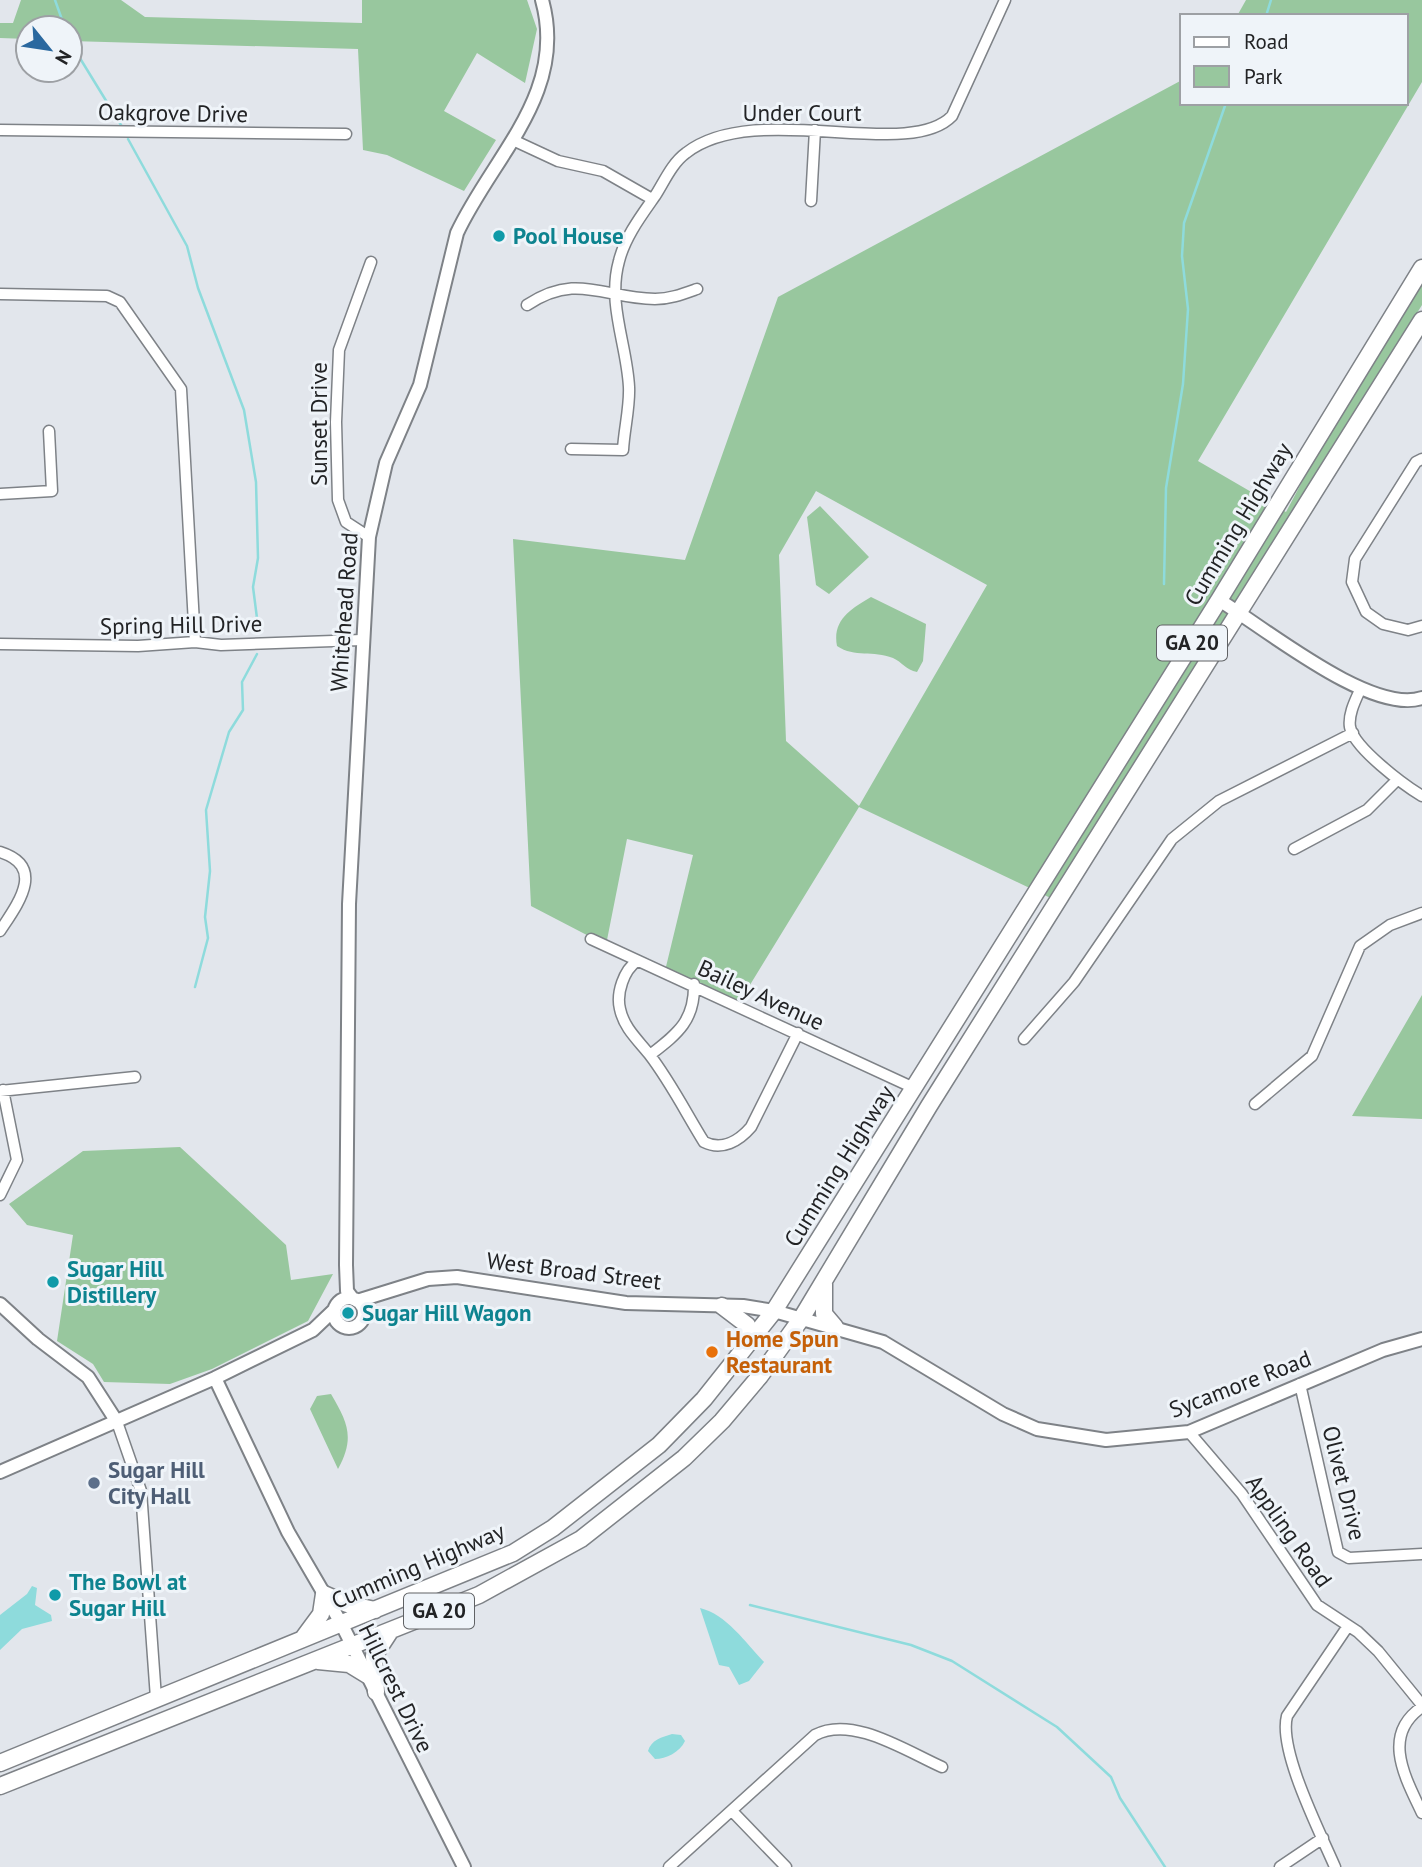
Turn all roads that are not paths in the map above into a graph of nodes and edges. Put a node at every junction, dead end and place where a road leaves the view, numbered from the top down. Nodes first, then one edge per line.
1 (542, 0) edge
2 (1006, 0) edge
3 (0, 130) edge
4 (815, 130) junction
5 (346, 134) dead end
6 (515, 141) junction
7 (652, 199) junction
8 (811, 201) dead end
9 (371, 262) dead end
10 (1422, 268) edge
11 (697, 289) dead end
12 (0, 294) edge
13 (616, 295) junction
14 (527, 305) dead end
15 (1422, 320) edge
16 (49, 430) dead end
17 (571, 449) dead end
18 (1422, 459) edge
19 (0, 494) edge
20 (369, 537) junction
21 (1219, 600) junction
22 (1239, 612) junction
23 (1422, 626) edge
24 (362, 640) junction
25 (193, 642) junction
26 (0, 645) edge
27 (1360, 690) junction
28 (1422, 698) edge
29 (1353, 733) junction
30 (1397, 780) junction
31 (1422, 796) edge
32 (1294, 849) dead end
33 (0, 852) edge
34 (1422, 914) edge
35 (0, 931) edge
36 (591, 939) dead end
37 (637, 961) junction
38 (694, 984) junction
39 (798, 1033) junction
40 (1024, 1039) dead end
41 (650, 1055) junction
42 (135, 1077) dead end
43 (914, 1088) junction
44 (2, 1091) edge
45 (1255, 1104) dead end
46 (0, 1195) edge
47 (346, 1265) junction
48 (825, 1279) junction
49 (386, 1294) junction
50 (355, 1300) junction
51 (0, 1304) edge
52 (337, 1306) junction
53 (722, 1306) junction
54 (774, 1311) junction
55 (362, 1317) junction
56 (801, 1319) junction
57 (343, 1326) junction
58 (835, 1327) junction
59 (313, 1330) junction
60 (1422, 1339) edge
61 (747, 1345) junction
62 (215, 1378) junction
63 (1300, 1384) junction
64 (117, 1422) junction
65 (1189, 1432) junction
66 (0, 1472) edge
67 (1422, 1554) edge
68 (324, 1594) junction
69 (375, 1610) junction
70 (341, 1623) junction
71 (1348, 1626) junction
72 (391, 1630) junction
73 (303, 1638) junction
74 (351, 1646) junction
75 (312, 1661) junction
76 (367, 1675) junction
77 (376, 1692) junction
78 (156, 1698) junction
79 (1422, 1706) edge
80 (0, 1763) edge
81 (942, 1767) dead end
82 (0, 1786) edge
83 (732, 1811) junction
84 (1422, 1813) edge
85 (1322, 1838) junction
86 (464, 1867) edge
87 (669, 1867) edge
88 (786, 1867) edge
89 (1280, 1867) edge
90 (1335, 1867) edge

1 - 6 street, Whitehead Road
2 - 4 street, Under Court
3 - 5 street, Oakgrove Drive
4 - 7 street, Under Court
4 - 8 street
6 - 7 street
6 - 20 street, Whitehead Road
7 - 13 street, Under Court
9 - 20 street, Sunset Drive
10 - 21 highway, Cumming Highway / GA 20
11 - 13 street
12 - 25 street
13 - 14 street
13 - 17 street, Under Court
15 - 22 highway, Cumming Highway / GA 20
16 - 19 street
18 - 23 street
20 - 24 street, Whitehead Road
21 - 22 street
21 - 43 highway, Cumming Highway / GA 20
22 - 27 street
22 - 48 highway, Cumming Highway / GA 20
24 - 25 street, Spring Hill Drive
24 - 47 street, Whitehead Road
25 - 26 street, Spring Hill Drive
27 - 28 street
27 - 29 street
29 - 30 street
29 - 40 street
30 - 31 street
30 - 32 street
33 - 35 street
34 - 45 street
36 - 37 street, Bailey Avenue
37 - 38 street, Bailey Avenue
37 - 41 street
38 - 39 street, Bailey Avenue
38 - 41 street
39 - 41 street
39 - 43 street, Bailey Avenue
42 - 44 street
43 - 54 highway, Cumming Highway / GA 20
44 - 46 street
47 - 50 street, Whitehead Road
47 - 52 street, Whitehead Road
48 - 56 highway, Cumming Highway / GA 20
48 - 58 highway
49 - 50 street, West Broad Street
49 - 53 street, West Broad Street
49 - 55 street, West Broad Street
50 - 52 street
50 - 55 street
51 - 64 street
52 - 57 street
52 - 59 street
53 - 54 street, West Broad Street
53 - 61 highway
54 - 56 street, West Broad Street
54 - 61 highway, Cumming Highway / GA 20
55 - 57 street
56 - 58 street, Sycamore Road
56 - 72 highway, Cumming Highway / GA 20
57 - 59 street
58 - 65 street, Sycamore Road
59 - 62 street
60 - 63 street, Sycamore Road
61 - 69 highway, Cumming Highway / GA 20
62 - 64 street
62 - 68 street, Hillcrest Drive
63 - 65 street, Sycamore Road
63 - 67 street, Olivet Drive
64 - 66 street
64 - 78 street
65 - 71 street, Appling Road
68 - 69 highway
68 - 70 street, Hillcrest Drive
68 - 73 highway
69 - 70 highway, Cumming Highway / GA 20
70 - 73 highway, Cumming Highway / GA 20
70 - 74 street, Hillcrest Drive
71 - 79 street, Appling Road
71 - 85 street
72 - 74 highway, Cumming Highway / GA 20
72 - 77 highway
73 - 78 highway, Cumming Highway / GA 20
74 - 75 highway, Cumming Highway / GA 20
74 - 76 street, Hillcrest Drive
75 - 76 highway
75 - 82 highway, Cumming Highway / GA 20
76 - 77 street, Hillcrest Drive
77 - 86 street, Hillcrest Drive
78 - 80 highway, Cumming Highway / GA 20
79 - 84 street
81 - 83 street
83 - 87 street
83 - 88 street
85 - 89 street
85 - 90 street

